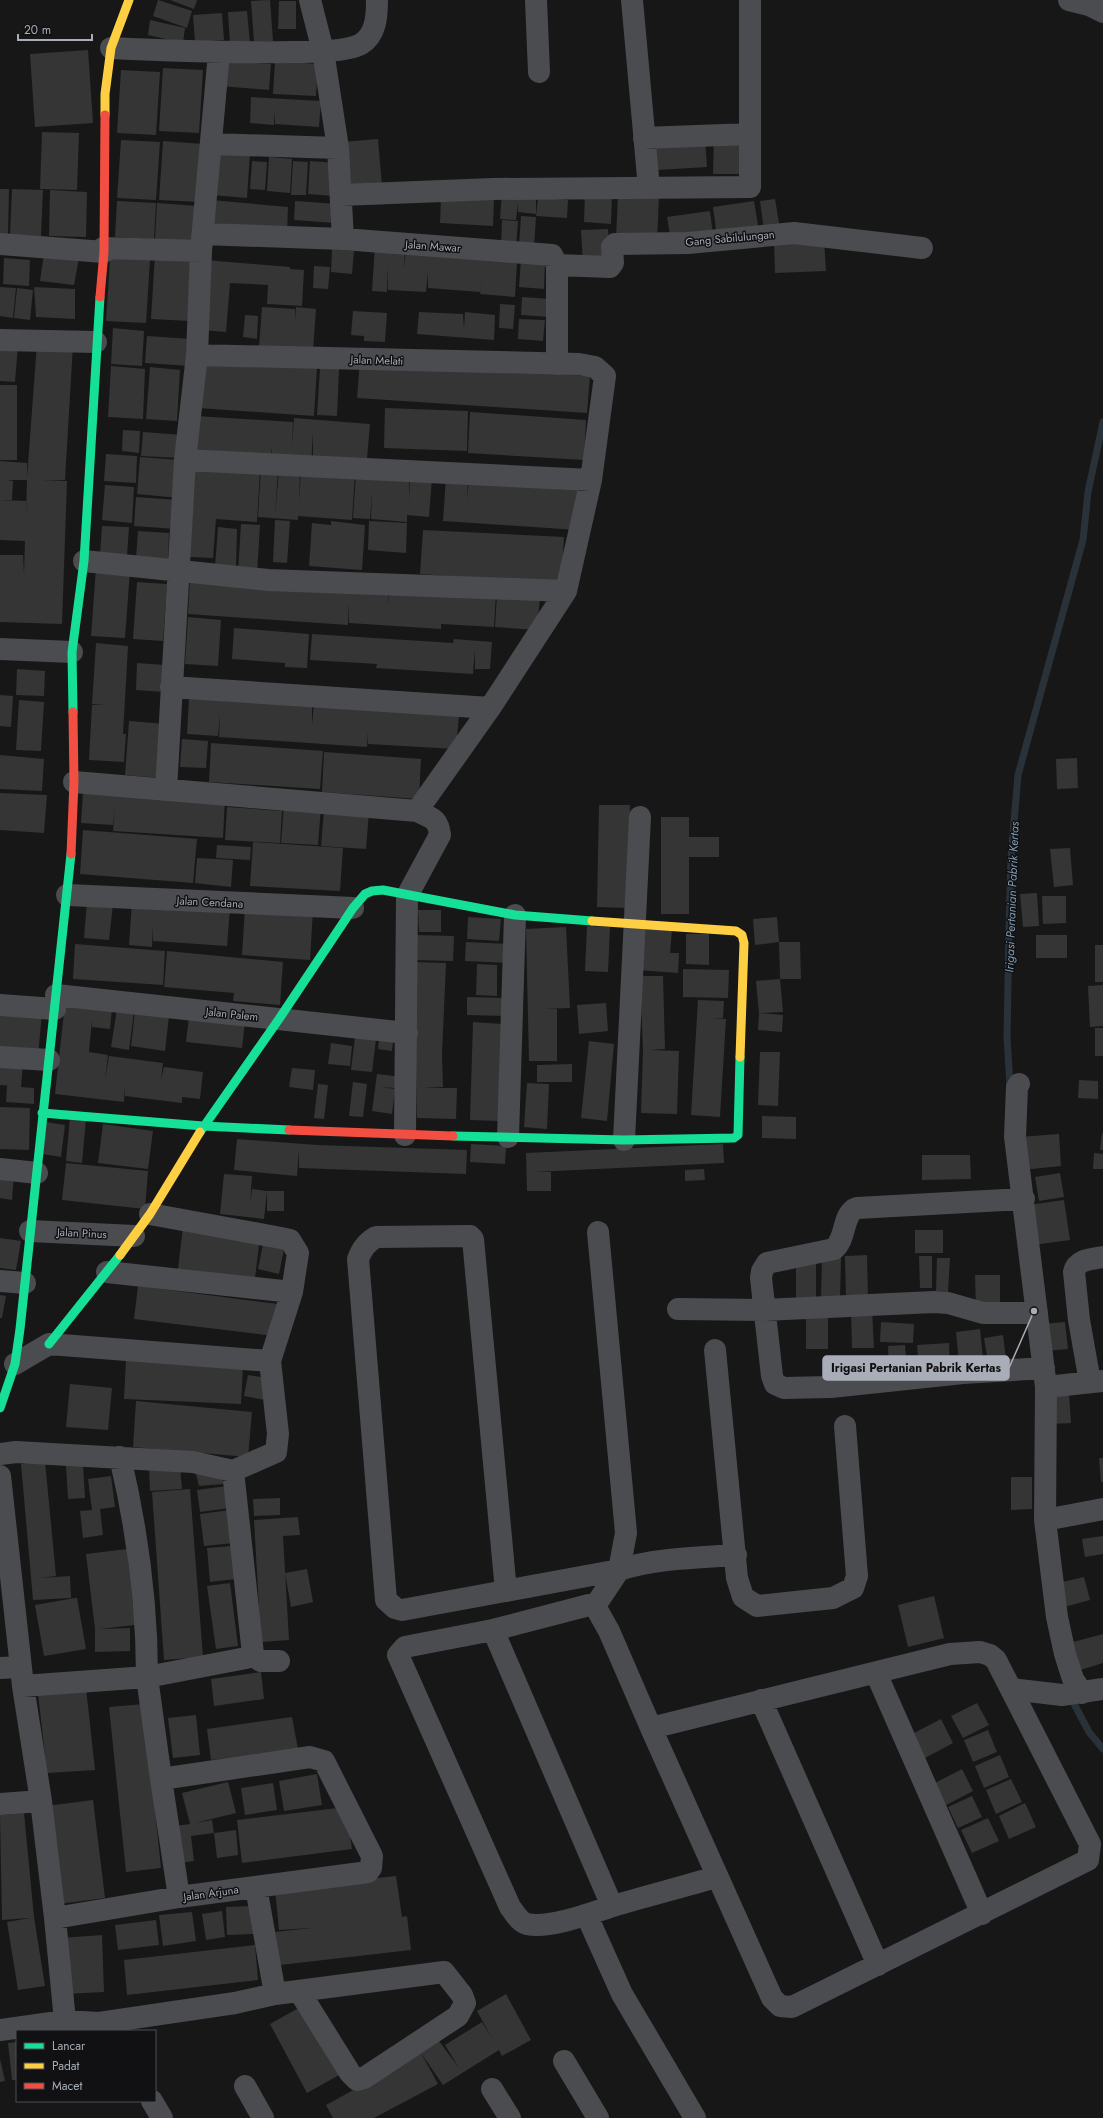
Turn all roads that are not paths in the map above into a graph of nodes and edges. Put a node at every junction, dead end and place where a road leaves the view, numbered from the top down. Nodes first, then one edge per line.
1 (129, 0) edge
2 (310, 0) edge
3 (377, 0) edge
4 (536, 0) edge
5 (632, 0) edge
6 (750, 0) edge
7 (1069, 0) edge
8 (1103, 12) edge
9 (111, 48) junction
10 (323, 51) junction
11 (218, 53) junction
12 (538, 72) dead end
13 (749, 134) junction
14 (644, 138) junction
15 (211, 144) junction
16 (338, 148) junction
17 (649, 188) junction
18 (341, 195) junction
19 (343, 239) junction
20 (202, 242) junction
21 (0, 244) edge
22 (922, 248) dead end
23 (104, 250) junction
24 (557, 265) junction
25 (0, 340) edge
26 (96, 342) junction
27 (197, 355) junction
28 (557, 364) junction
29 (185, 460) junction
30 (591, 480) junction
31 (84, 561) junction
32 (178, 572) junction
33 (566, 590) junction
34 (0, 649) edge
35 (72, 652) junction
36 (171, 687) junction
37 (490, 708) junction
38 (74, 782) junction
39 (166, 790) junction
40 (417, 811) junction
41 (640, 817) dead end
42 (67, 895) junction
43 (407, 896) junction
44 (353, 908) junction
45 (515, 915) junction
46 (635, 923) junction
47 (55, 1002) junction
48 (0, 1004) edge
49 (279, 1019) junction
50 (407, 1033) junction
51 (0, 1057) edge
52 (49, 1060) junction
53 (1019, 1084) dead end
54 (42, 1113) junction
55 (204, 1126) junction
56 (405, 1135) junction
57 (508, 1137) junction
58 (624, 1140) junction
59 (0, 1170) edge
60 (37, 1173) junction
61 (1024, 1198) junction
62 (150, 1214) junction
63 (30, 1231) junction
64 (598, 1232) dead end
65 (134, 1236) junction
66 (1103, 1257) edge
67 (107, 1272) junction
68 (0, 1281) edge
69 (25, 1283) junction
70 (292, 1292) junction
71 (678, 1308) dead end
72 (764, 1310) junction
73 (1037, 1313) junction
74 (49, 1344) junction
75 (715, 1350) dead end
76 (270, 1362) junction
77 (15, 1364) junction
78 (1045, 1377) junction
79 (1096, 1382) edge
80 (0, 1408) edge
81 (845, 1426) dead end
82 (0, 1454) edge
83 (120, 1457) junction
84 (233, 1471) junction
85 (0, 1476) edge
86 (1103, 1509) edge
87 (1045, 1520) junction
88 (736, 1555) junction
89 (619, 1570) junction
90 (506, 1591) junction
91 (596, 1606) junction
92 (493, 1630) junction
93 (251, 1655) junction
94 (279, 1661) dead end
95 (15, 1673) edge
96 (876, 1673) junction
97 (147, 1677) junction
98 (1011, 1689) junction
99 (1081, 1693) edge
100 (761, 1700) junction
101 (651, 1728) junction
102 (161, 1778) junction
103 (41, 1801) junction
104 (0, 1804) edge
105 (716, 1877) junction
106 (256, 1887) junction
107 (179, 1897) junction
108 (612, 1906) junction
109 (982, 1914) junction
110 (587, 1916) junction
111 (55, 1918) junction
112 (878, 1965) junction
113 (299, 1991) junction
114 (275, 1994) junction
115 (65, 2021) junction
116 (0, 2030) edge
117 (564, 2061) dead end
118 (246, 2086) dead end
119 (492, 2089) dead end
120 (153, 2102) edge
121 (162, 2118) edge
122 (264, 2118) edge
123 (510, 2118) edge
124 (598, 2118) edge
125 (695, 2118) edge

1 - 9 street
2 - 10 street
3 - 10 street
4 - 12 street
5 - 14 street
6 - 13 street
7 - 8 street
9 - 11 street
9 - 23 street
10 - 11 street
10 - 16 street
11 - 15 street
13 - 14 street
13 - 17 street
14 - 17 street
15 - 16 street
15 - 20 street
16 - 18 street
17 - 18 street
18 - 19 street
19 - 20 street, Jalan Mawar
19 - 24 street, Jalan Mawar
20 - 23 street, Jalan Mawar
20 - 27 street
21 - 23 street, Jalan Mawar
22 - 24 street, Gang Sabilulungan
23 - 26 street
24 - 28 street
25 - 26 street
26 - 31 street
27 - 28 street, Jalan Melati
27 - 29 street
28 - 30 street, Jalan Melati
29 - 30 street
29 - 32 street
30 - 33 street
31 - 32 street
31 - 35 street
32 - 33 street
32 - 36 street
33 - 37 street
34 - 35 street
35 - 38 street
36 - 37 street
36 - 39 street
37 - 40 street
38 - 39 street
38 - 42 street
39 - 40 street
40 - 43 street
41 - 46 street
42 - 44 street, Jalan Cendana
42 - 47 street
43 - 44 street
43 - 45 street
43 - 50 street
44 - 49 street
45 - 46 street
45 - 57 street
46 - 58 street
46 - 58 street
47 - 48 street, Jalan Palem
47 - 49 street, Jalan Palem
47 - 52 street
49 - 50 street, Jalan Palem
49 - 55 street
50 - 56 street
51 - 52 street
52 - 54 street
53 - 61 street
54 - 55 street
54 - 60 street
55 - 56 street
55 - 62 street
56 - 57 street
57 - 58 street
59 - 60 street
60 - 63 street
61 - 72 street
61 - 73 street
62 - 65 street
62 - 70 street
63 - 65 street, Jalan Pinus
63 - 69 street
64 - 89 street
65 - 67 street
66 - 79 street
67 - 70 street
67 - 74 street
68 - 69 street
69 - 77 street
70 - 76 street
71 - 72 street
72 - 73 street
72 - 78 street
73 - 78 street
74 - 76 street
74 - 77 street
75 - 88 street
76 - 84 street
77 - 80 street
78 - 79 street
78 - 87 street
81 - 88 street
82 - 83 street
83 - 84 street
83 - 97 street
84 - 93 street
85 - 95 street
86 - 87 street
87 - 99 street
88 - 89 street
89 - 90 street
89 - 91 street
90 - 90 street
91 - 92 street
91 - 101 street
92 - 108 street
92 - 110 street
93 - 94 street
93 - 97 street
95 - 97 street
95 - 103 street
96 - 98 street
96 - 100 street
96 - 109 street
97 - 102 street
98 - 99 street
98 - 109 street
100 - 101 street
100 - 112 street
101 - 105 street
102 - 106 street, Jalan Arjuna
102 - 107 street
103 - 104 street
103 - 111 street
105 - 108 street
105 - 112 street
106 - 107 street, Jalan Arjuna
106 - 114 street
107 - 111 street, Jalan Arjuna
108 - 110 street
109 - 112 street
110 - 125 street
111 - 115 street
113 - 113 street
113 - 114 street
114 - 115 street
115 - 116 street
117 - 124 street
118 - 122 street
119 - 123 street
120 - 121 street

